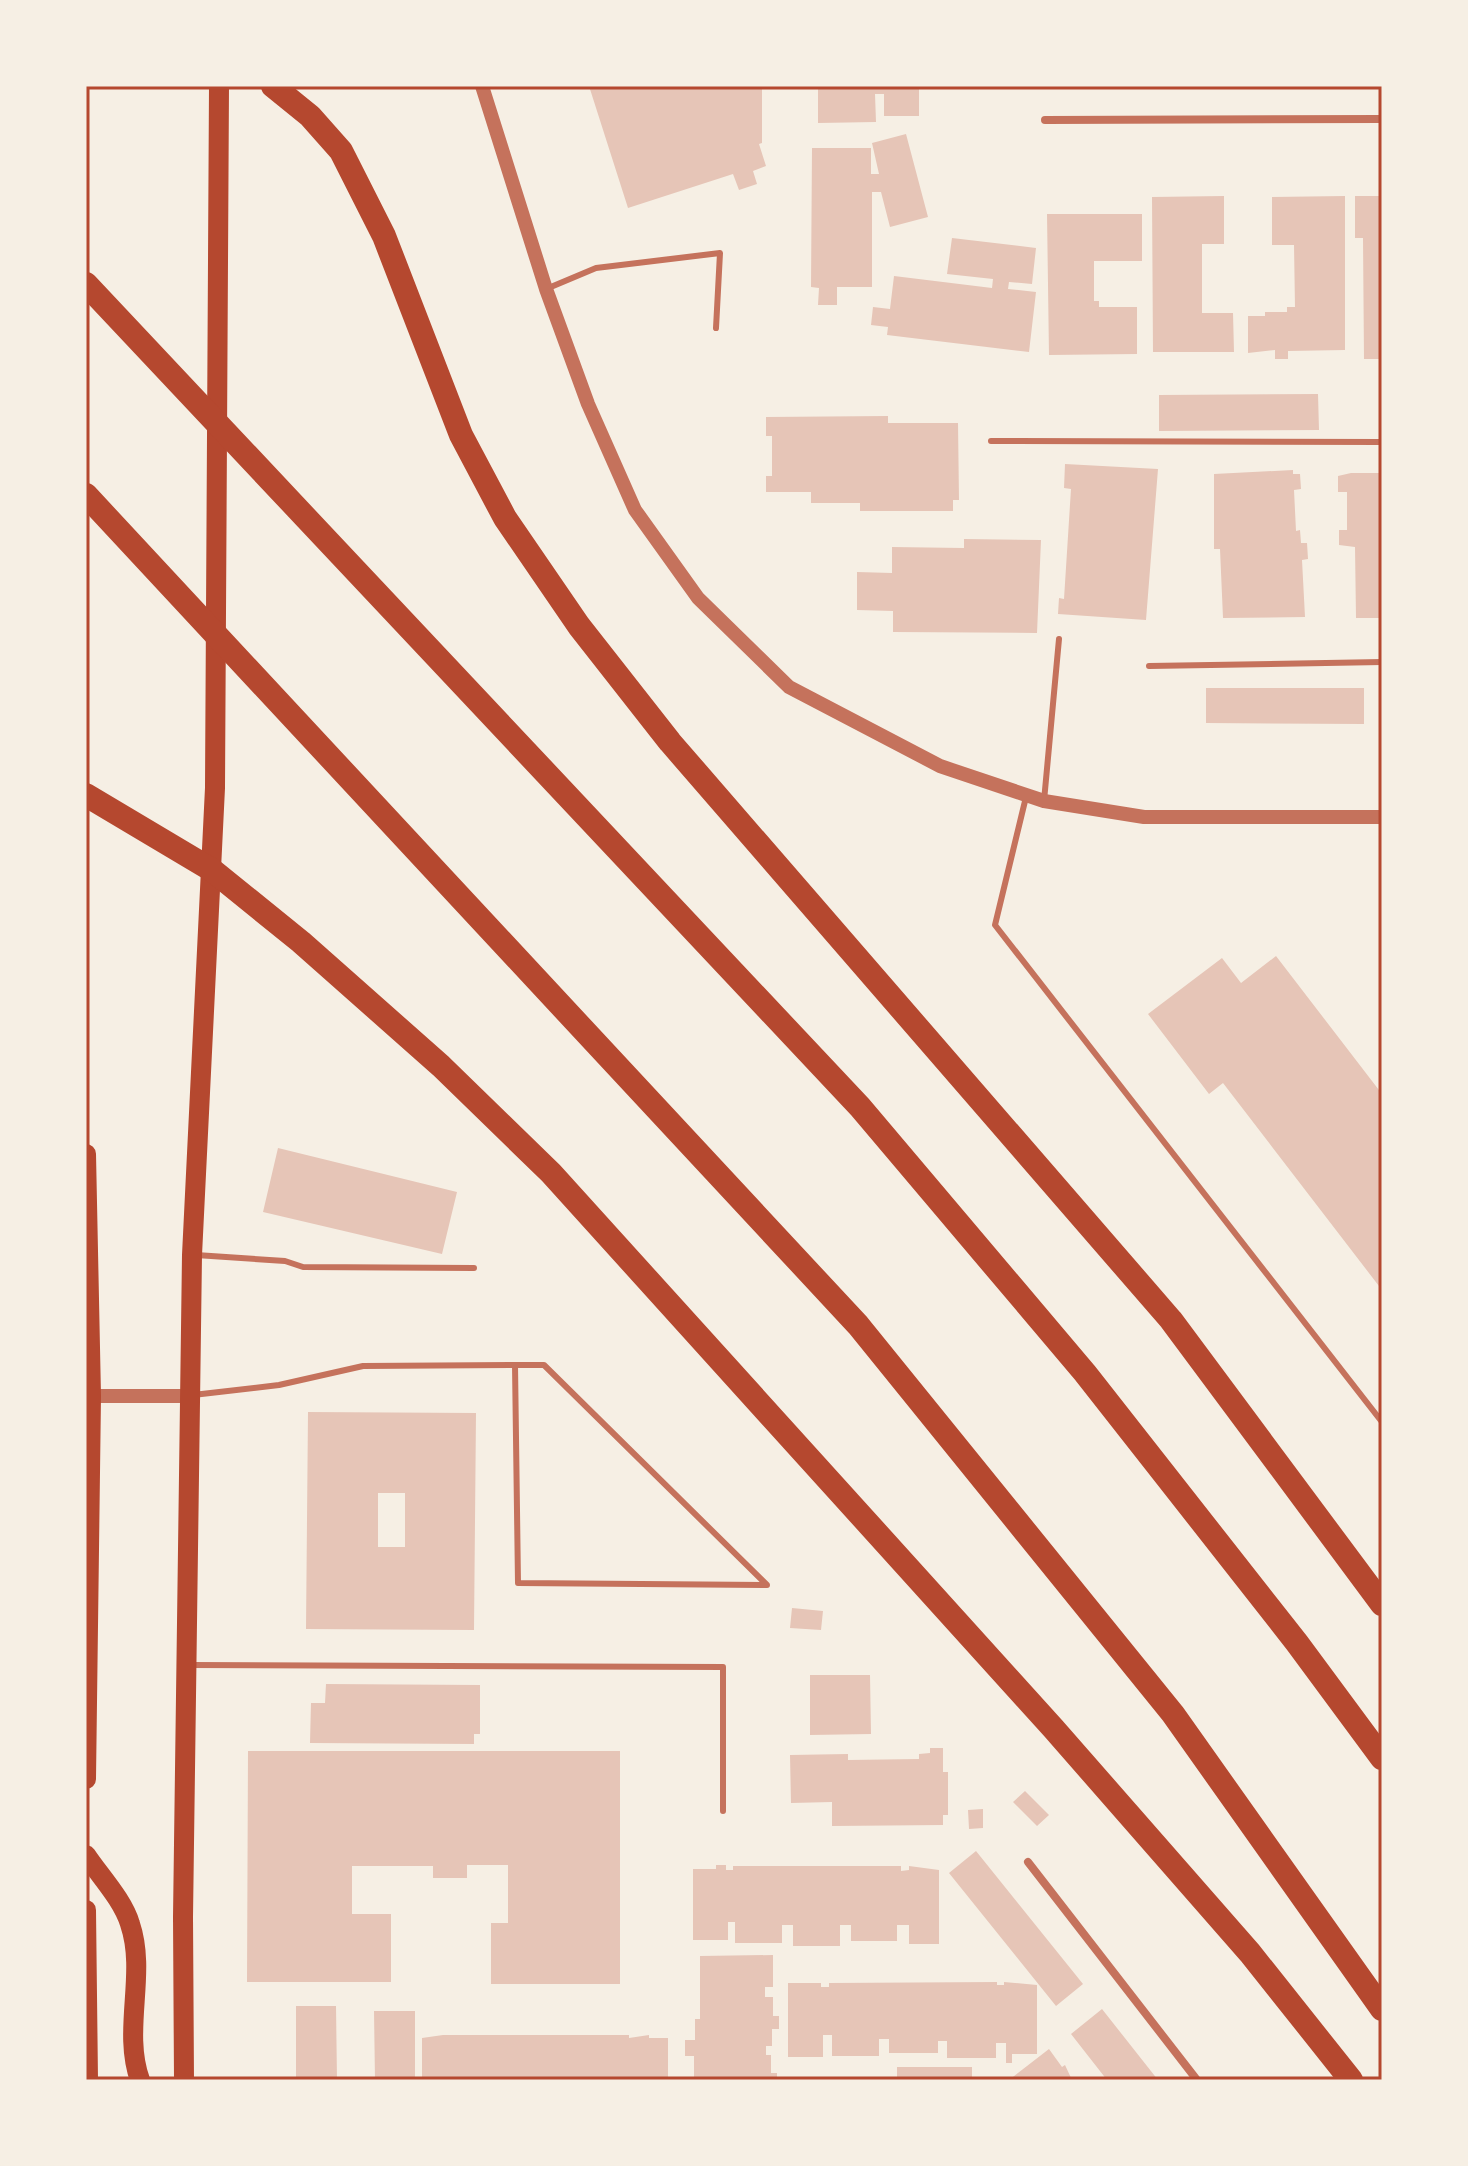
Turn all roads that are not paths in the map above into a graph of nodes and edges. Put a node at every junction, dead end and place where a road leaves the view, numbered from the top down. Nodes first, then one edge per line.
1 (219, 86) edge
2 (273, 86) edge
3 (482, 86) edge
4 (1382, 119) edge
5 (1045, 120) dead end
6 (86, 284) edge
7 (546, 289) junction
8 (716, 328) dead end
9 (991, 441) dead end
10 (1382, 442) edge
11 (86, 495) edge
12 (1059, 639) dead end
13 (1382, 662) edge
14 (1149, 666) dead end
15 (86, 795) edge
16 (1026, 797) junction
17 (1044, 801) junction
18 (1382, 817) edge
19 (212, 870) junction
20 (86, 1154) edge
21 (192, 1255) junction
22 (474, 1268) dead end
23 (515, 1365) junction
24 (89, 1396) edge
25 (189, 1396) junction
26 (1382, 1422) edge
27 (1382, 1604) edge
28 (186, 1665) junction
29 (1382, 1758) edge
30 (86, 1779) edge
31 (723, 1811) dead end
32 (86, 1855) edge
33 (1028, 1862) dead end
34 (86, 1910) edge
35 (1382, 2009) edge
36 (88, 2075) edge
37 (140, 2080) edge
38 (184, 2080) edge
39 (1197, 2080) edge
40 (1351, 2080) edge

1 - 19 main road
2 - 27 highway
3 - 7 street
4 - 5 street
6 - 29 highway
7 - 8 lane
7 - 16 street
9 - 10 lane
11 - 35 highway
12 - 17 lane
13 - 14 lane
15 - 19 highway
16 - 17 street
16 - 26 lane
17 - 18 street
19 - 21 main road
19 - 40 highway
20 - 24 main road
21 - 22 lane
21 - 25 main road
23 - 23 lane
23 - 25 lane
24 - 25 street
24 - 30 main road
25 - 28 main road
28 - 31 lane
28 - 38 main road
32 - 37 main road
33 - 39 street
34 - 36 main road

